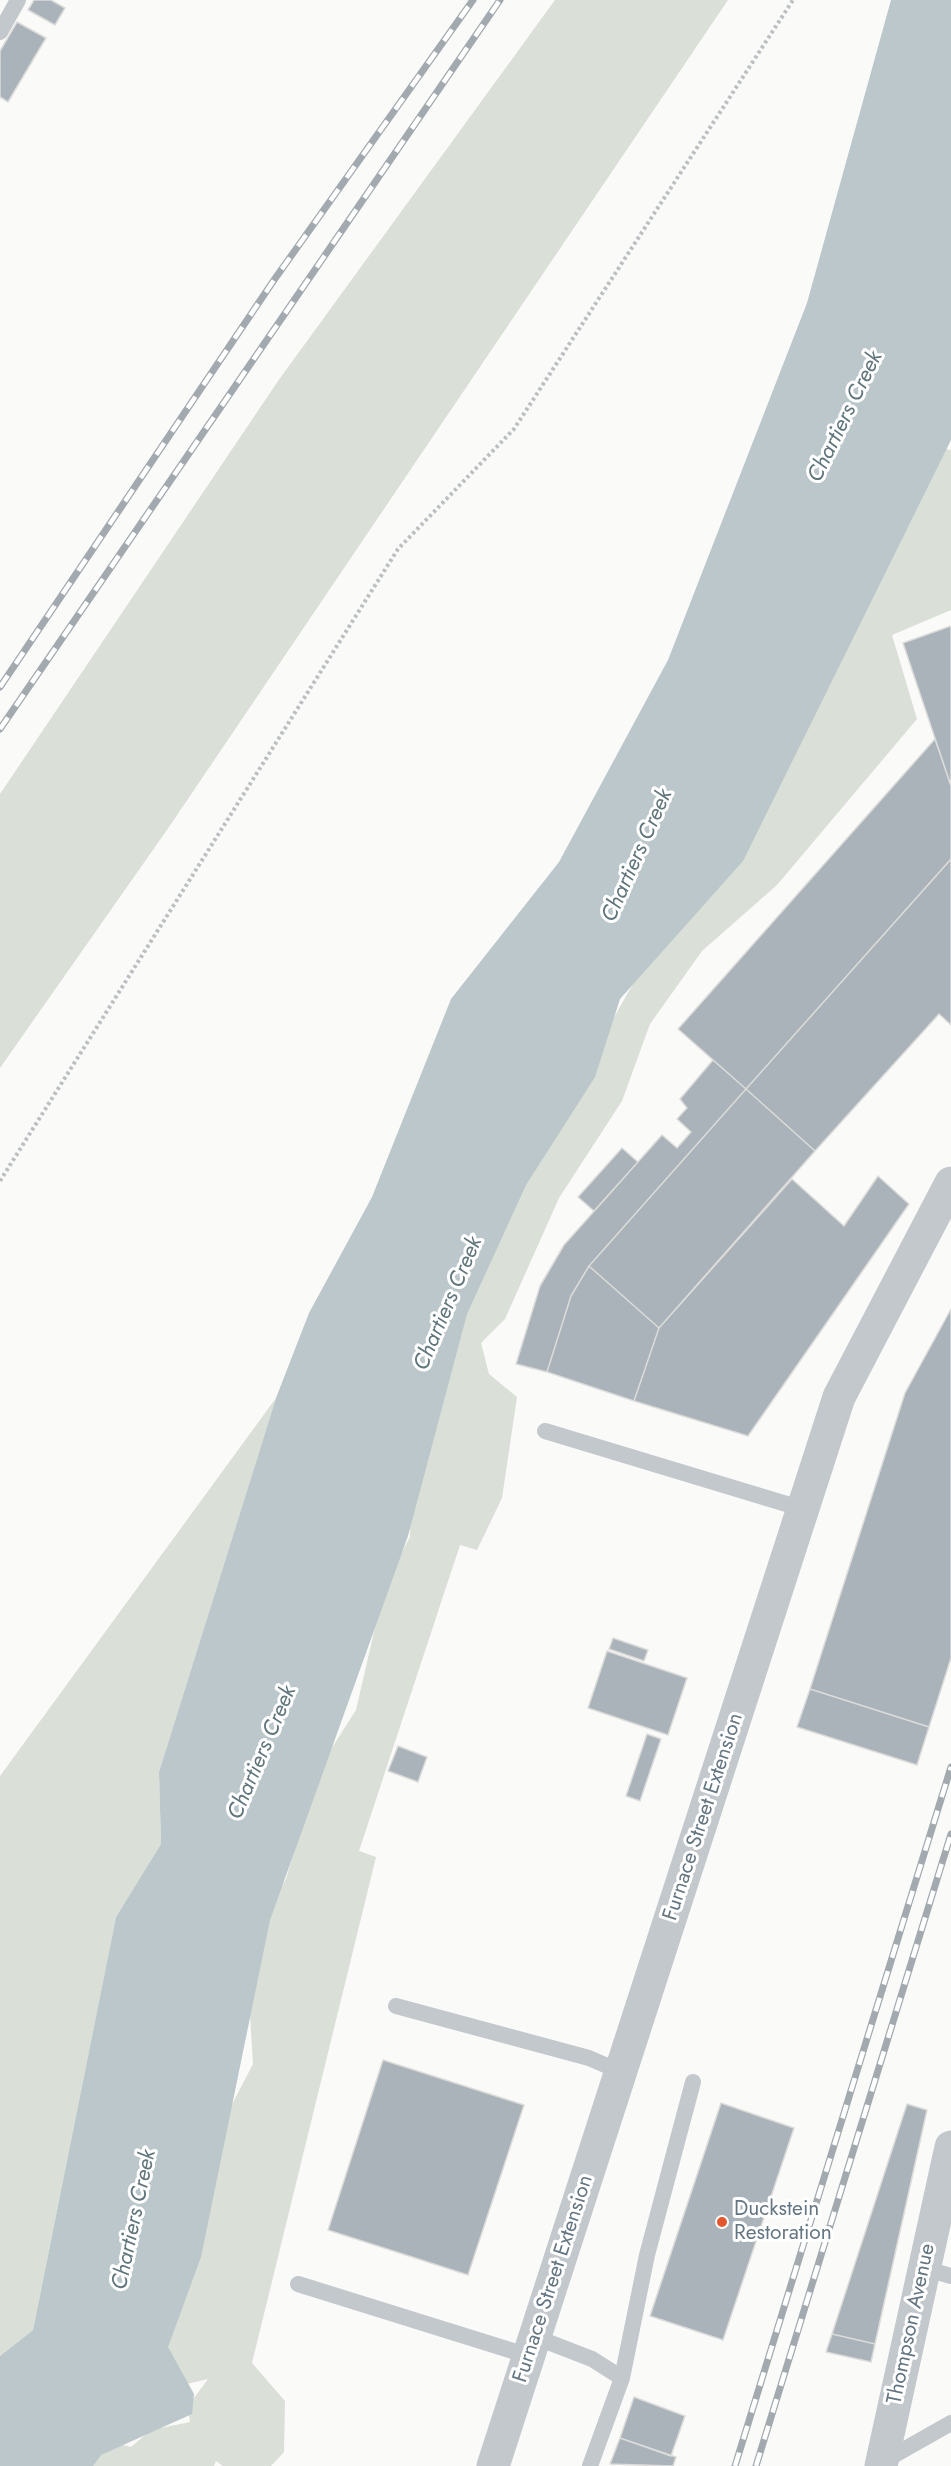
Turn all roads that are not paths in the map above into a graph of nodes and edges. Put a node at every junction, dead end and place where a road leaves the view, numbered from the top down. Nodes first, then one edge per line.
1 (18, 0) edge
2 (0, 32) edge
3 (951, 1182) edge
4 (545, 1431) dead end
5 (803, 1509) junction
6 (396, 2006) dead end
7 (621, 2072) junction
8 (693, 2082) dead end
9 (951, 2147) edge
10 (938, 2272) edge
11 (297, 2284) dead end
12 (532, 2346) junction
13 (622, 2378) junction
14 (951, 2423) edge
15 (881, 2464) edge
16 (493, 2466) edge
17 (590, 2466) edge

1 - 2 lane
3 - 5 street, Furnace Street Extension
4 - 5 lane
5 - 7 street, Furnace Street Extension
6 - 7 lane
7 - 12 street, Furnace Street Extension
8 - 13 lane
9 - 10 street, Thompson Avenue
10 - 15 street, Thompson Avenue
11 - 12 lane
12 - 13 lane
12 - 16 street, Furnace Street Extension
13 - 17 lane
14 - 15 lane

